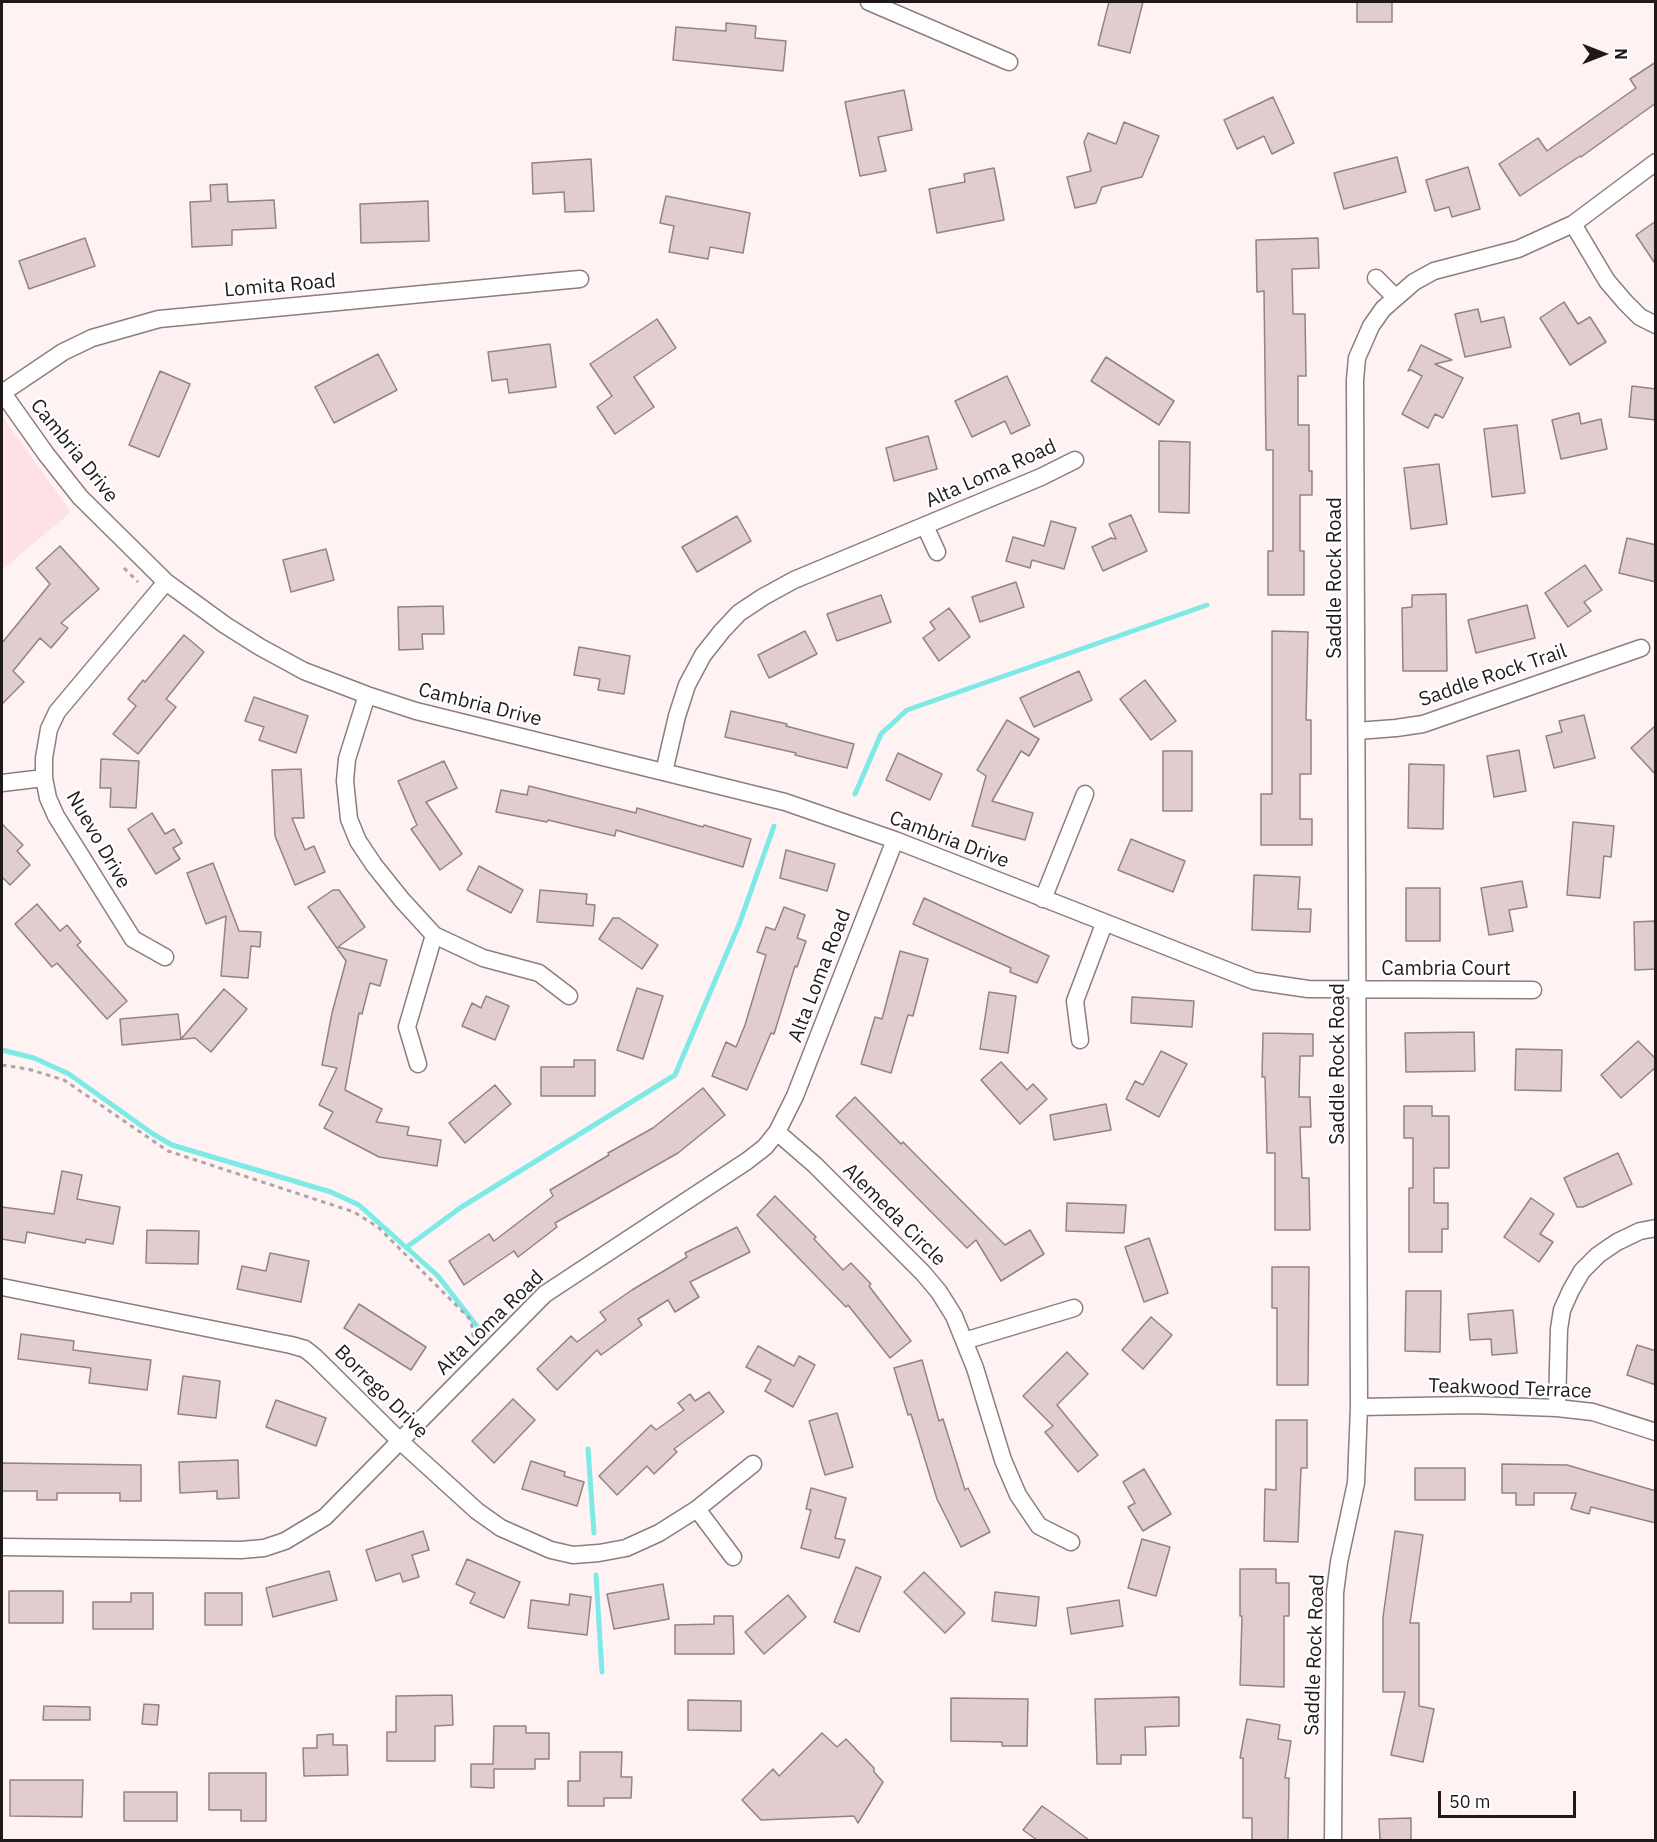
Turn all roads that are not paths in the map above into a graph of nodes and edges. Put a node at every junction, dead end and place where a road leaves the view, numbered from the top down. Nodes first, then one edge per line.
1 (869, 2) edge
2 (1009, 62) dead end
3 (1656, 162) edge
4 (1574, 224) junction
5 (1376, 278) dead end
6 (580, 279) dead end
7 (1395, 297) junction
8 (1656, 325) edge
9 (2, 393) edge
10 (1075, 460) dead end
11 (925, 526) junction
12 (937, 552) dead end
13 (166, 582) junction
14 (1641, 648) dead end
15 (367, 695) junction
16 (1357, 731) junction
17 (664, 772) junction
18 (44, 778) junction
19 (2, 783) edge
20 (1085, 794) dead end
21 (895, 840) junction
22 (1043, 899) junction
23 (1104, 924) junction
24 (434, 935) junction
25 (165, 957) dead end
26 (1359, 990) junction
27 (1533, 990) dead end
28 (570, 996) dead end
29 (1080, 1040) dead end
30 (418, 1064) dead end
31 (777, 1132) junction
32 (1656, 1228) edge
33 (2, 1287) edge
34 (1074, 1308) dead end
35 (964, 1341) junction
36 (1359, 1407) junction
37 (1557, 1408) junction
38 (1656, 1432) edge
39 (400, 1442) junction
40 (753, 1464) dead end
41 (697, 1509) junction
42 (1071, 1542) dead end
43 (2, 1547) edge
44 (733, 1557) dead end
45 (1333, 1840) edge

1 - 2 street
3 - 4 street, Saddle Rock Road
4 - 7 street, Saddle Rock Road
4 - 8 street
5 - 7 street
6 - 9 street, Lomita Road
7 - 16 street, Saddle Rock Road
9 - 13 street, Cambria Drive
10 - 11 street, Alta Loma Road
11 - 12 street, Alta Loma Road
11 - 17 street, Alta Loma Road
13 - 15 street, Cambria Drive
13 - 18 street, Nuevo Drive
14 - 16 street, Saddle Rock Trail
15 - 17 street, Cambria Drive
15 - 24 street
16 - 26 street, Saddle Rock Road
17 - 21 street, Cambria Drive
18 - 19 street
18 - 25 street, Nuevo Drive
20 - 22 street
21 - 22 street, Cambria Drive
21 - 31 street, Alta Loma Road
22 - 23 street, Cambria Drive
23 - 26 street, Cambria Drive
23 - 29 street
24 - 28 street
24 - 30 street
26 - 27 street, Cambria Court
26 - 36 street, Saddle Rock Road
31 - 35 street, Alemeda Circle
31 - 39 street, Alta Loma Road
32 - 37 street
33 - 39 street, Borrego Drive
34 - 35 street
35 - 42 street, Alemeda Circle
36 - 37 street, Teakwood Terrace
36 - 45 street, Saddle Rock Road
37 - 38 street, Teakwood Terrace
39 - 41 street, Borrego Drive
39 - 43 street, Alta Loma Road
40 - 41 street, Borrego Drive
41 - 44 street

